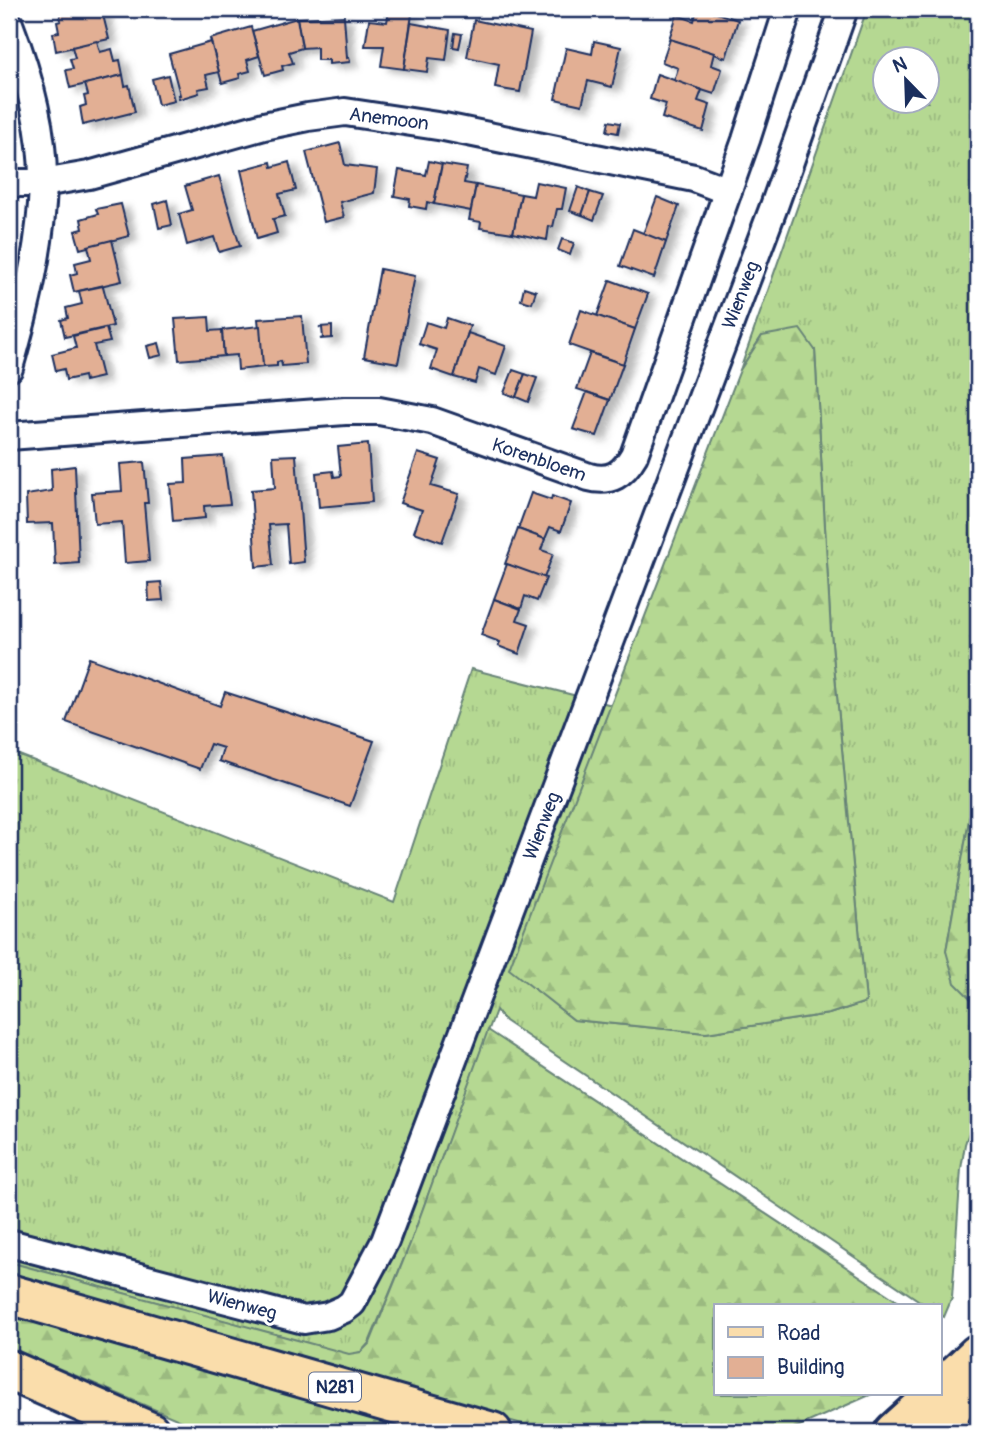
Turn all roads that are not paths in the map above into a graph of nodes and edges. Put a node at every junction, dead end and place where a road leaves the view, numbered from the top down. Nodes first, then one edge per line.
1 (788, 9) edge
2 (844, 9) edge
3 (9, 24) edge
4 (9, 183) edge
5 (43, 183) junction
6 (728, 191) junction
7 (9, 368) edge
8 (9, 436) edge
9 (9, 1243) edge
10 (9, 1294) edge
11 (978, 1355) edge
12 (9, 1370) edge
13 (942, 1388) edge
14 (934, 1396) edge
15 (150, 1432) edge
16 (492, 1432) edge
17 (894, 1432) edge
18 (920, 1432) edge
19 (941, 1432) edge

1 - 6 street, Korenbloem
2 - 9 street, Wienweg
3 - 5 street
4 - 5 street, Anemoon
5 - 6 street, Anemoon
5 - 7 street
6 - 8 street, Korenbloem
10 - 16 main road, N281
11 - 13 main road
11 - 18 main road
11 - 19 main road
12 - 15 main road
14 - 17 main road

